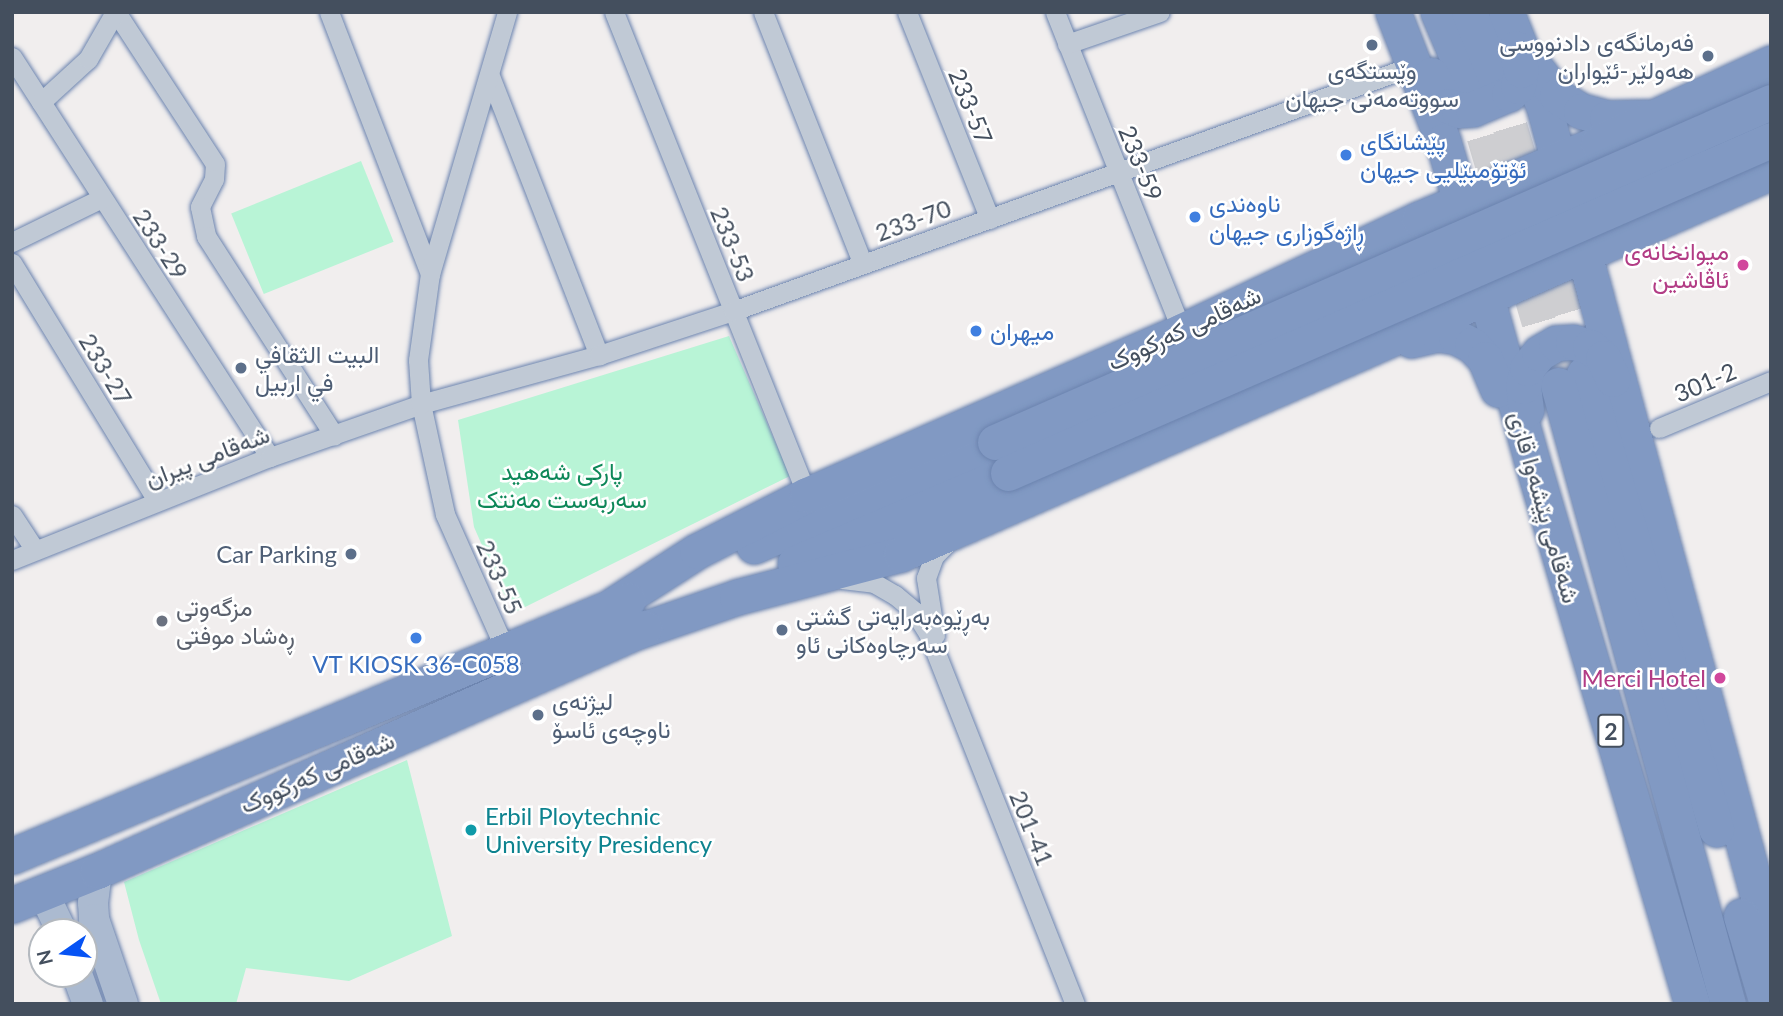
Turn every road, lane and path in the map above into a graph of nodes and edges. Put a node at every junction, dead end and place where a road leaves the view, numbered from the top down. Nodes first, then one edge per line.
1 (116, 12) edge
2 (329, 12) edge
3 (507, 12) edge
4 (614, 12) edge
5 (763, 12) edge
6 (907, 12) edge
7 (1055, 12) edge
8 (1160, 12) edge
9 (1393, 12) edge
10 (1401, 12) edge
11 (1438, 12) edge
12 (1469, 12) edge
13 (1509, 19) edge
14 (1067, 44) junction
15 (12, 57) edge
16 (1771, 63) edge
17 (1415, 65) junction
18 (490, 76) junction
19 (1700, 96) junction
20 (41, 102) junction
21 (1771, 103) edge
22 (1660, 114) junction
23 (1771, 140) edge
24 (1443, 141) junction
25 (1118, 172) junction
26 (1552, 172) junction
27 (1758, 178) edge
28 (102, 198) junction
29 (1468, 204) junction
30 (989, 219) junction
31 (1419, 219) junction
32 (1654, 225) junction
33 (1523, 229) junction
34 (12, 242) edge
35 (1577, 253) junction
36 (12, 263) edge
37 (863, 264) junction
38 (1320, 265) junction
39 (430, 274) junction
40 (1493, 285) junction
41 (733, 311) junction
42 (1182, 331) junction
43 (1374, 349) junction
44 (598, 355) junction
45 (1319, 371) junction
46 (1619, 376) junction
47 (1771, 381) edge
48 (421, 404) junction
49 (1646, 432) junction
50 (334, 435) junction
51 (270, 457) junction
52 (1001, 458) junction
53 (1531, 458) junction
54 (807, 495) junction
55 (157, 501) junction
56 (12, 515) edge
57 (974, 521) junction
58 (34, 550) junction
59 (12, 560) edge
60 (792, 582) junction
61 (614, 623) junction
62 (505, 649) junction
63 (944, 670) junction
64 (12, 856) edge
65 (97, 871) junction
66 (27, 899) edge
67 (1767, 908) edge
68 (47, 918) edge
69 (94, 918) edge
70 (98, 931) edge
71 (1771, 944) edge
72 (123, 1004) edge
73 (1074, 1004) edge
74 (1692, 1004) edge
75 (1728, 1004) edge
76 (1767, 1004) edge

1 - 20 street
1 - 50 street
2 - 39 street
3 - 18 street, 233-55
4 - 41 street, 233-53
5 - 37 street
6 - 30 street, 233-57
7 - 14 street, 233-59
8 - 14 street
9 - 17 highway
10 - 13 highway
11 - 12 highway
13 - 22 highway
13 - 26 highway
14 - 25 street, 233-59
15 - 20 street, 233-29
16 - 19 highway
17 - 24 highway
17 - 25 street, 233-70
18 - 39 street, 233-55
18 - 44 street
19 - 22 highway
19 - 27 highway
20 - 28 street, 233-29
21 - 52 highway, شەقامی کەرکووک, bridge
22 - 26 highway
23 - 52 highway, شەقامی کەرکووک, bridge
24 - 29 highway
24 - 31 highway
25 - 30 street, 233-70
25 - 42 street, 233-59
26 - 29 highway
26 - 33 highway
26 - 35 highway
27 - 32 highway
28 - 34 street
28 - 51 street, 233-29
29 - 31 highway
29 - 33 highway
29 - 40 highway, شەقامی پێشەوا قازی
30 - 37 street, 233-70
31 - 38 highway, شەقامی کەرکووک
32 - 35 highway
32 - 46 highway
33 - 35 highway
33 - 40 highway
35 - 40 highway
35 - 46 highway
36 - 55 street, 233-27
37 - 41 street, 233-70
38 - 42 highway, شەقامی کەرکووک
38 - 45 highway
39 - 48 street, 233-55
40 - 43 highway, شەقامی کەرکووک
40 - 53 highway, شەقامی پێشەوا قازی / 2
41 - 44 street, 233-70
41 - 54 street, 233-53
42 - 54 highway, شەقامی کەرکووک
43 - 45 highway, شەقامی کەرکووک
43 - 53 highway
44 - 48 street, 233-70
45 - 57 highway, شەقامی کەرکووک
46 - 49 highway
47 - 49 street, 301-2
48 - 50 street, شەقامی پیران
48 - 62 street, 233-55
49 - 53 highway
49 - 67 highway
50 - 51 street, شەقامی پیران
51 - 55 street, شەقامی پیران
52 - 61 highway, شەقامی کەرکووک
53 - 74 highway, شەقامی پێشەوا قازی / 2
54 - 61 highway, شەقامی کەرکووک
55 - 58 street, شەقامی پیران
56 - 58 street
57 - 60 highway, شەقامی کەرکووک
57 - 63 street, 201-41
58 - 59 street, شەقامی پیران
60 - 61 highway, شەقامی کەرکووک
60 - 63 street, 201-41
61 - 62 highway, شەقامی کەرکووک
61 - 65 highway, شەقامی کەرکووک
62 - 64 highway, شەقامی کەرکووک
63 - 73 street, 201-41
65 - 66 highway, شەقامی کەرکووک
65 - 69 main road
66 - 68 main road
67 - 71 highway
70 - 72 main road
75 - 76 highway, شەقامی پێشەوا قازی

